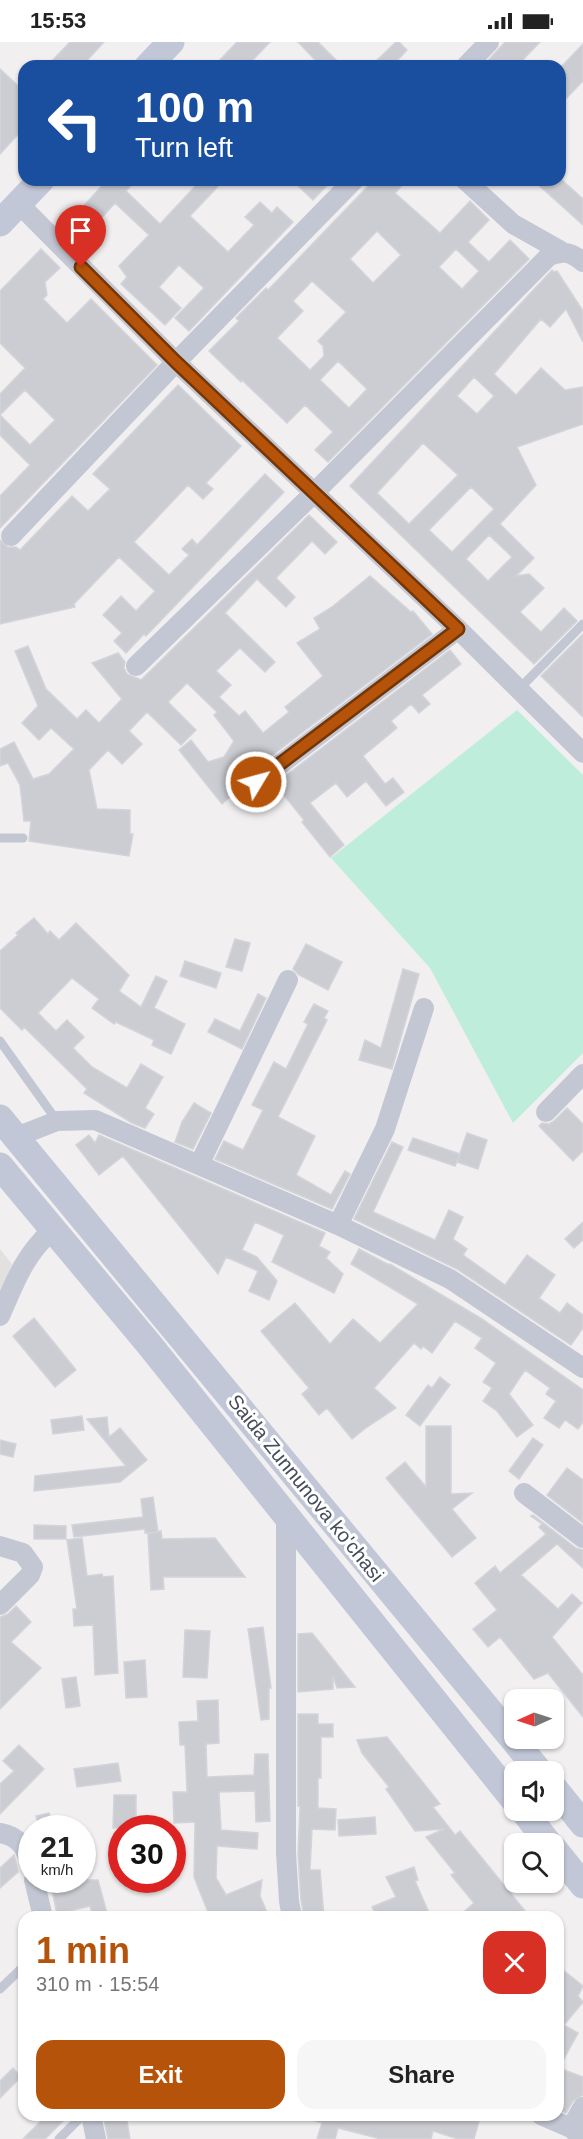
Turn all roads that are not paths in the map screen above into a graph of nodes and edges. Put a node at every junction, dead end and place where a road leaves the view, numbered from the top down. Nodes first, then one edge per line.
1 (171, 42) edge
2 (489, 42) edge
3 (154, 60) edge
4 (471, 60) edge
5 (36, 186) edge
6 (348, 186) edge
7 (472, 186) edge
8 (19, 204) junction
9 (0, 223) edge
10 (561, 251) junction
11 (583, 262) edge
12 (176, 362) junction
13 (314, 493) junction
14 (11, 536) dead end
15 (583, 624) edge
16 (458, 629) junction
17 (136, 666) dead end
18 (519, 689) junction
19 (583, 753) edge
20 (256, 782) dead end
21 (0, 838) edge
22 (22, 838) dead end
23 (288, 980) dead end
24 (424, 1008) dead end
25 (0, 1041) edge
26 (583, 1074) edge
27 (546, 1112) dead end
28 (57, 1121) junction
29 (8, 1127) edge
30 (199, 1165) junction
31 (0, 1166) edge
32 (338, 1225) junction
33 (53, 1229) junction
34 (0, 1316) edge
35 (172, 1324) junction
36 (148, 1343) junction
37 (583, 1368) edge
38 (524, 1492) dead end
39 (286, 1518) junction
40 (583, 1539) edge
41 (0, 1546) edge
42 (0, 1605) edge
43 (531, 1761) edge
44 (504, 1788) edge
45 (564, 1800) edge
46 (531, 1821) edge
47 (583, 1824) edge
48 (0, 1833) edge
49 (541, 1833) edge
50 (18, 1841) edge
51 (564, 1861) edge
52 (583, 1885) edge
53 (37, 1893) edge
54 (42, 1911) edge
55 (291, 1911) edge
56 (18, 1972) edge
57 (0, 1989) edge
58 (583, 2107) edge
59 (77, 2121) edge
60 (92, 2121) edge
61 (553, 2121) edge
62 (577, 2133) edge
63 (59, 2139) edge
64 (96, 2139) edge

1 - 3 main road
2 - 4 street
5 - 8 main road
6 - 12 street
7 - 10 street
8 - 9 main road
8 - 12 street
10 - 11 street
10 - 13 street
12 - 13 street
12 - 14 street
13 - 16 street
13 - 17 street
15 - 18 lane
16 - 18 street
16 - 20 street
18 - 19 street
21 - 22 lane
23 - 30 street
24 - 32 street
25 - 28 lane
26 - 27 street
28 - 29 street
28 - 30 street
29 - 35 main road, Saida Zunnunova ko'chasi
30 - 32 street
31 - 33 main road, Saida Zunnunova ko'chasi
32 - 37 street
33 - 34 street
33 - 36 main road, Saida Zunnunova ko'chasi
35 - 36 main road
35 - 43 main road, Saida Zunnunova ko'chasi
36 - 39 main road, Saida Zunnunova ko'chasi
38 - 40 street
39 - 44 main road, Saida Zunnunova ko'chasi
39 - 55 street
41 - 42 street
45 - 47 main road
46 - 49 main road
48 - 50 street
51 - 52 main road
53 - 54 street
56 - 57 lane
58 - 62 street
59 - 63 lane
60 - 64 street
61 - 62 street

